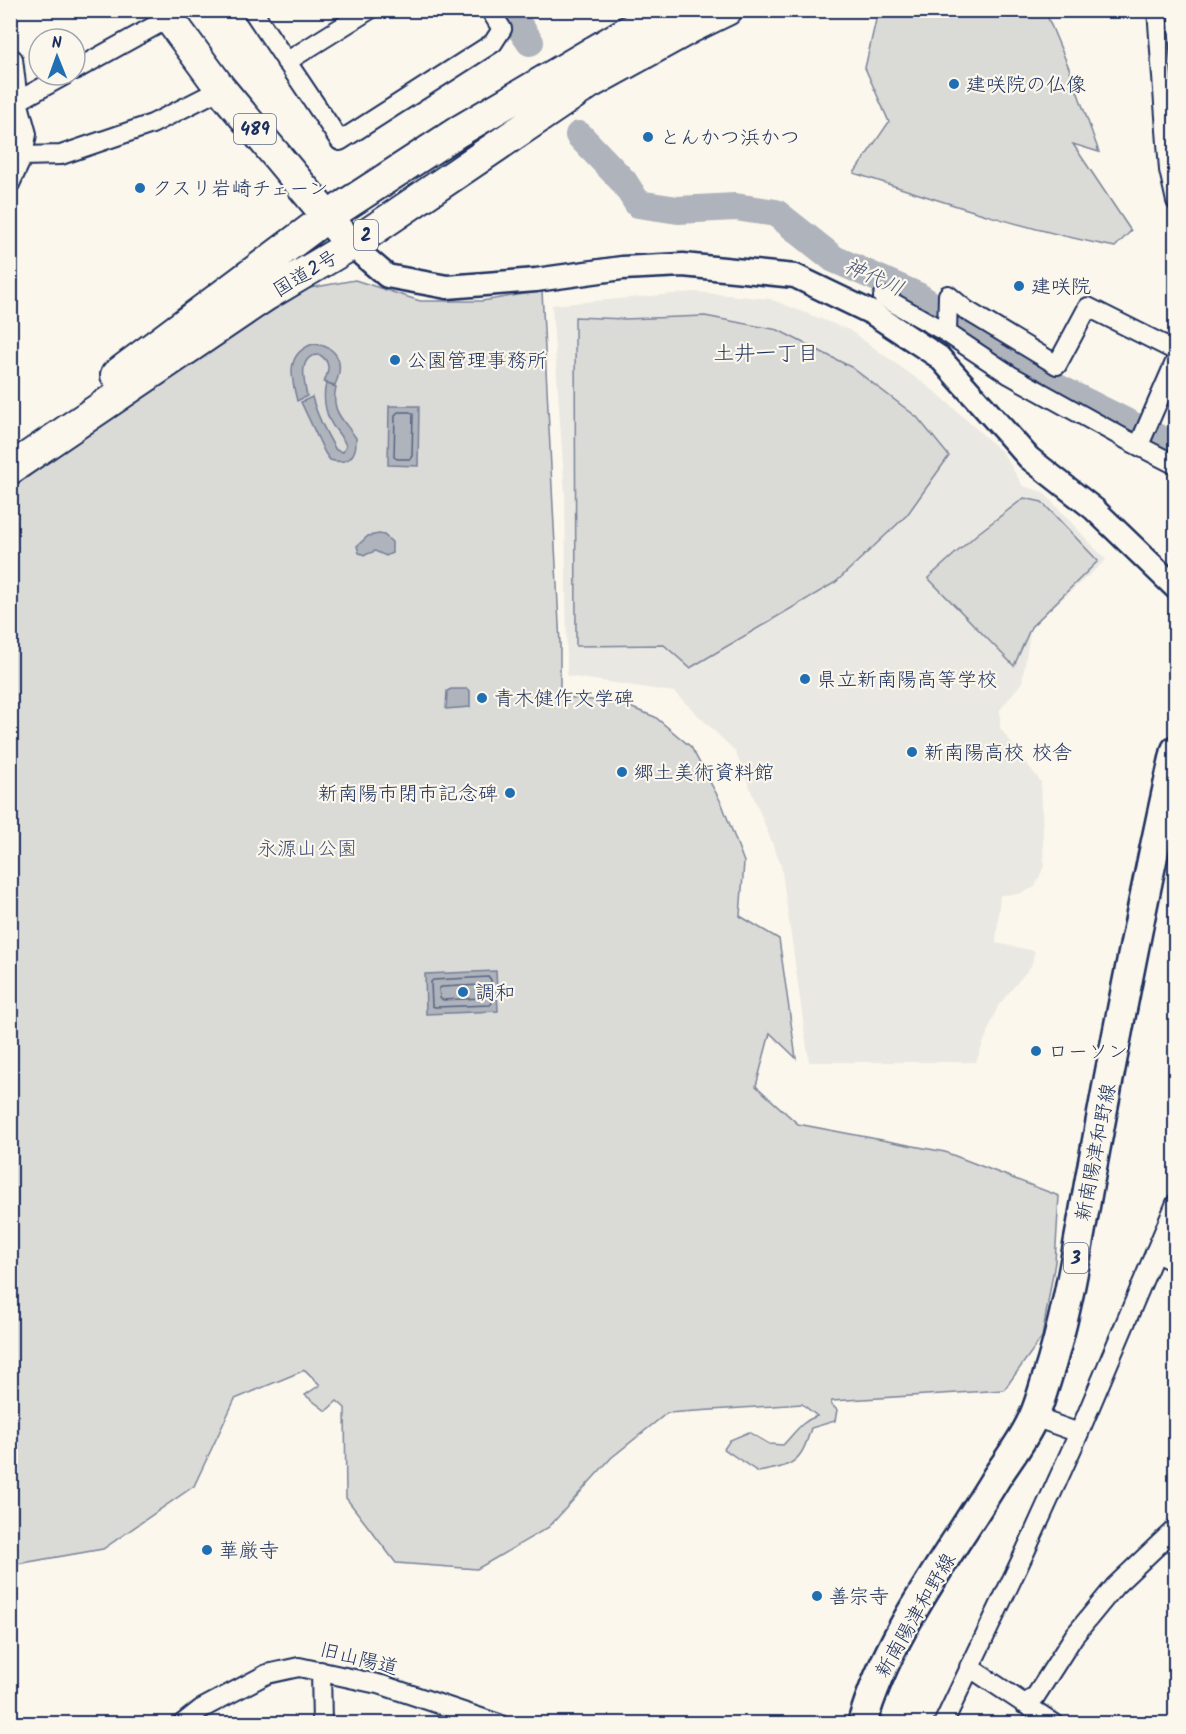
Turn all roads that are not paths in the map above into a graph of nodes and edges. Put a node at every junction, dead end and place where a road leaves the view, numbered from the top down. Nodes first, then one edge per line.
1 (252, 10) edge
2 (369, 10) edge
3 (490, 10) edge
4 (667, 10) edge
5 (728, 10) edge
6 (1157, 10) edge
7 (171, 13) edge
8 (10, 59) edge
9 (286, 62) junction
10 (87, 63) edge
11 (43, 87) edge
12 (222, 89) junction
13 (18, 101) junction
14 (23, 156) junction
15 (10, 184) edge
16 (1176, 201) edge
17 (327, 217) junction
18 (351, 245) junction
19 (883, 297) dead end
20 (947, 333) junction
21 (1176, 351) edge
22 (1176, 360) edge
23 (1139, 445) junction
24 (10, 449) edge
25 (1176, 465) edge
26 (10, 469) edge
27 (1176, 588) edge
28 (1176, 750) edge
29 (1176, 1203) edge
30 (1155, 1252) junction
31 (1176, 1263) edge
32 (1034, 1417) junction
33 (1079, 1432) junction
34 (1175, 1530) edge
35 (969, 1667) junction
36 (321, 1671) junction
37 (1024, 1704) junction
38 (182, 1724) edge
39 (322, 1724) edge
40 (499, 1724) edge
41 (862, 1724) edge
42 (943, 1724) edge
43 (1055, 1724) edge

1 - 9 street
2 - 9 street
3 - 9 street
4 - 17 highway, 国道2号 / 2
5 - 18 highway, 国道2号 / 2
6 - 16 street
7 - 10 street
7 - 12 highway, 489
8 - 13 street
11 - 13 street
12 - 14 street
12 - 17 highway, 489
13 - 14 street
14 - 15 street
17 - 18 highway, 489
17 - 24 highway, 国道2号 / 2
18 - 26 highway, 国道2号 / 2
18 - 27 street
19 - 20 street
20 - 21 street
20 - 23 street
22 - 23 street
23 - 25 street
28 - 32 main road, 新南陽津和野線 / 3
29 - 30 street
30 - 31 street
30 - 33 street
32 - 33 street
32 - 41 main road, 新南陽津和野線 / 3
33 - 35 street
34 - 37 street
35 - 37 street
35 - 42 street
36 - 38 street, 旧山陽道
36 - 39 street
36 - 40 street, 旧山陽道
37 - 43 street

